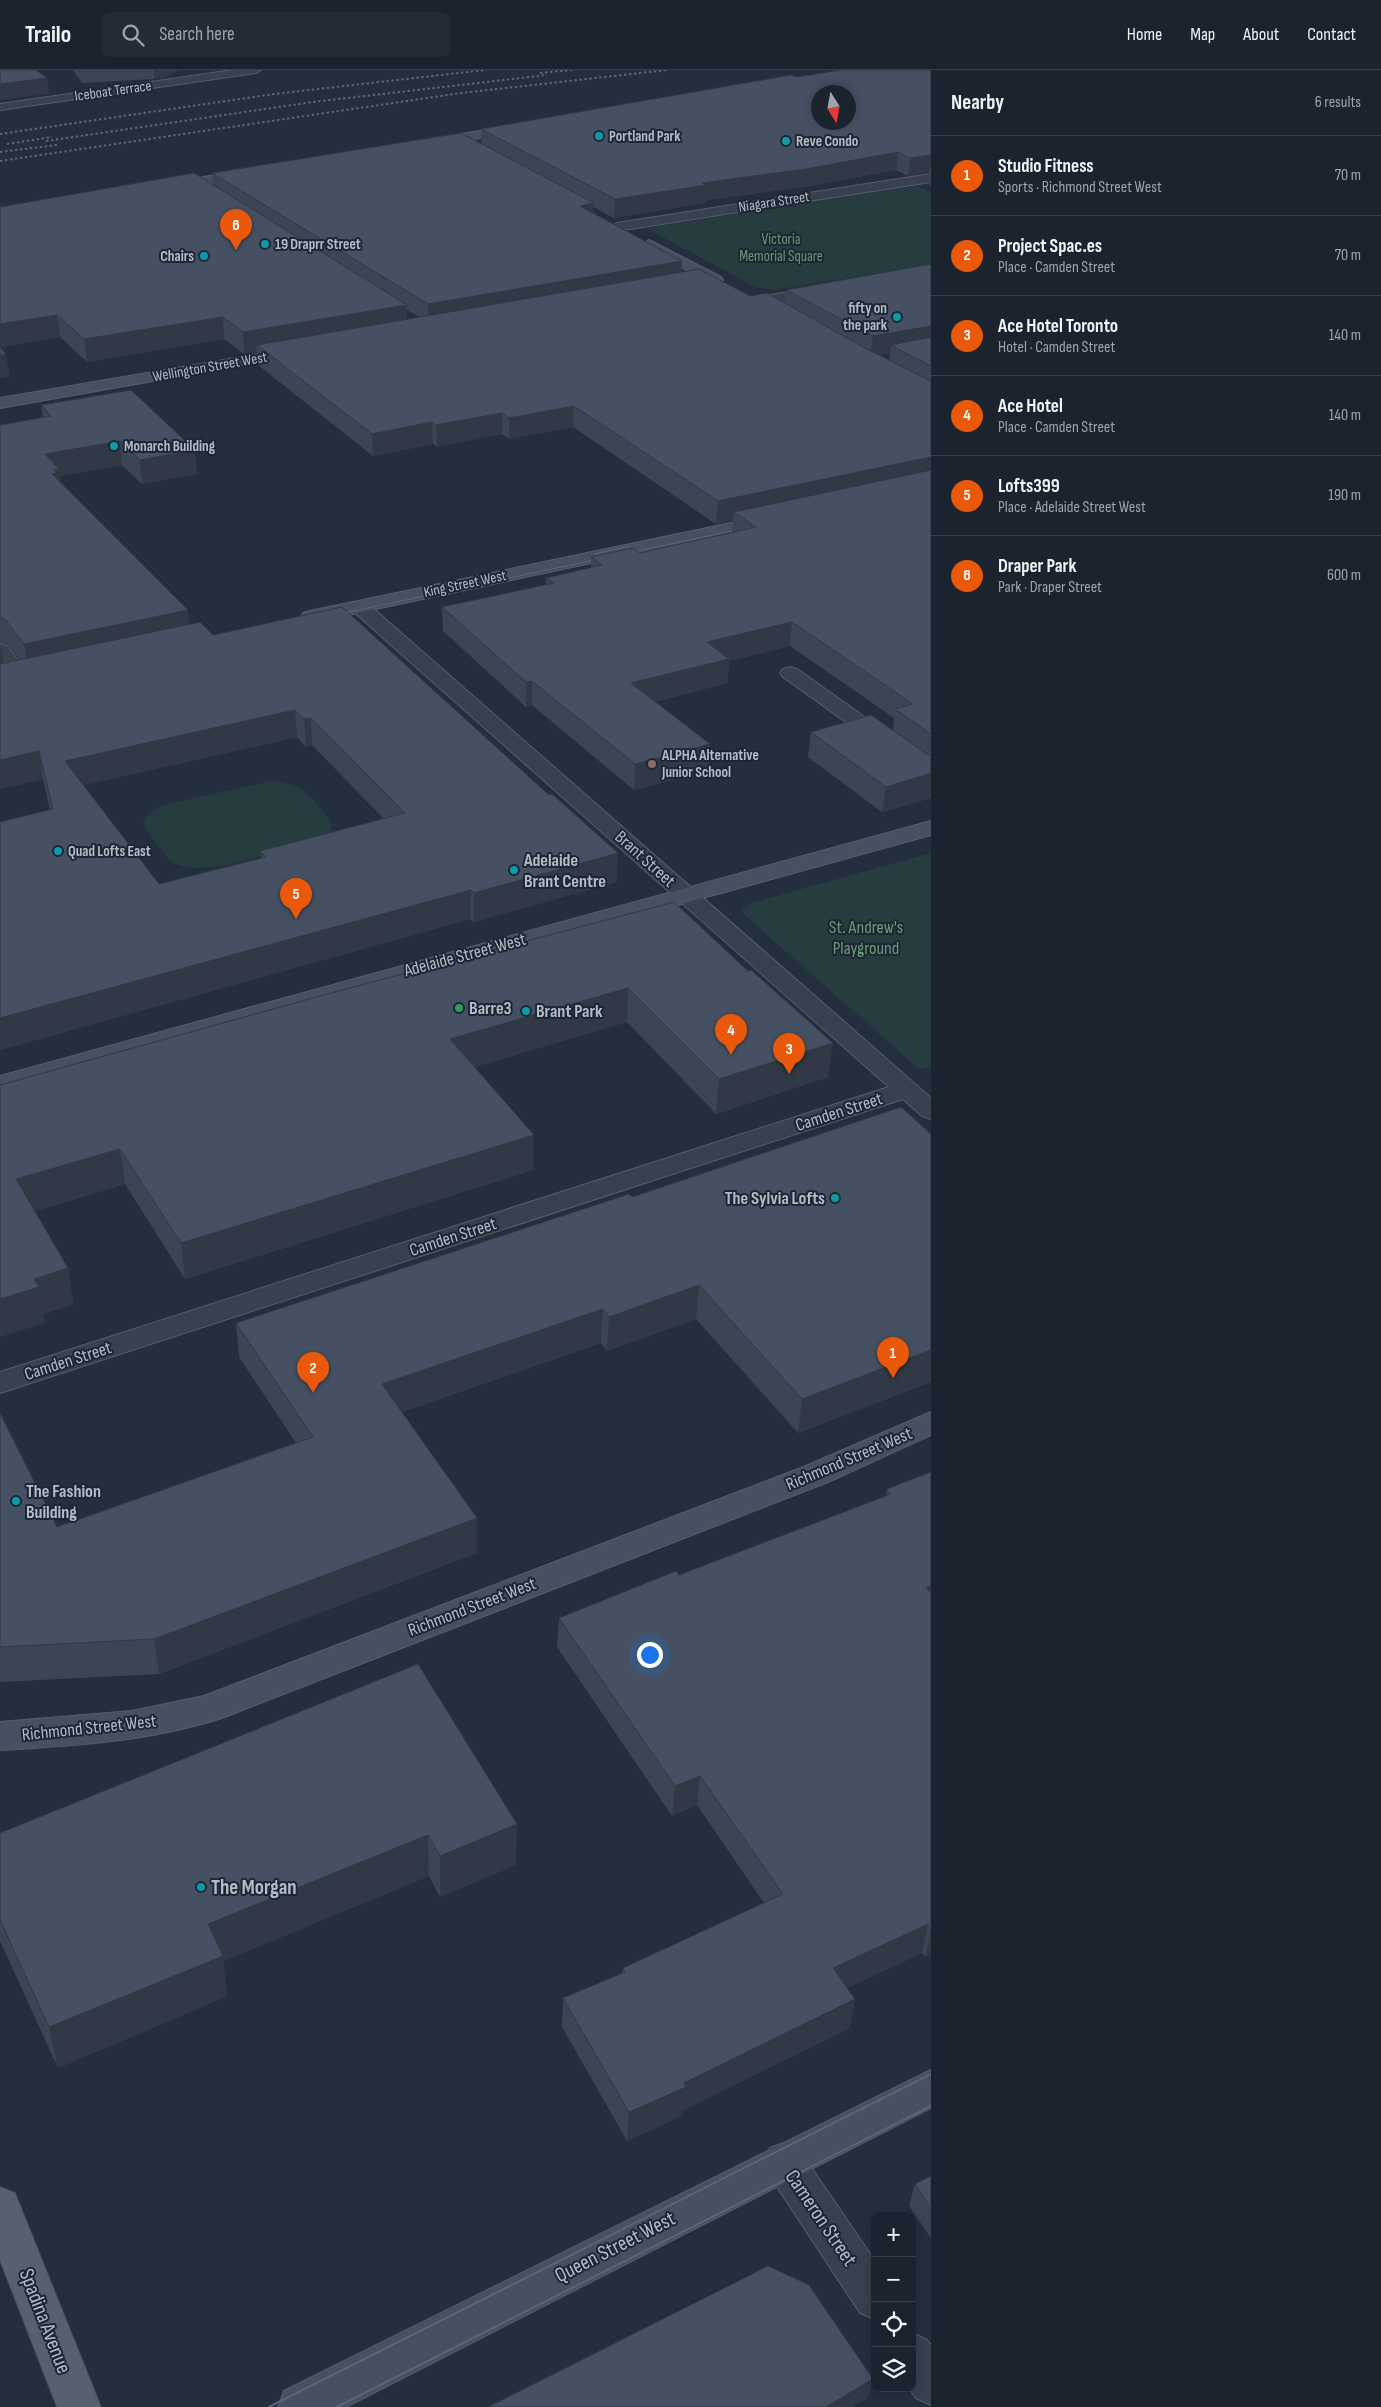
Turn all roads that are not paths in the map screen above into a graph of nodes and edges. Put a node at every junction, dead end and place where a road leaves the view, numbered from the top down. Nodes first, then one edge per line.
1 (256, 70) edge
2 (0, 107) edge
3 (533, 126) edge
4 (454, 139) junction
5 (416, 146) edge
6 (474, 150) edge
7 (266, 171) edge
8 (931, 178) edge
9 (192, 183) junction
10 (156, 189) edge
11 (210, 195) edge
12 (613, 225) joint
13 (692, 285) edge
14 (835, 288) edge
15 (774, 311) edge
16 (307, 350) edge
17 (0, 403) edge
18 (785, 516) edge
19 (360, 607) junction
20 (292, 621) edge
21 (0, 650) edge
22 (790, 673) dead end
23 (42, 675) edge
24 (22, 679) junction
25 (0, 684) edge
26 (931, 774) edge
27 (931, 828) edge
28 (686, 895) junction
29 (0, 1084) edge
30 (906, 1090) junction
31 (931, 1111) edge
32 (0, 1383) edge
33 (931, 1423) edge
34 (0, 1736) edge
35 (931, 2088) edge
36 (784, 2162) junction
37 (0, 2207) edge
38 (871, 2292) edge
39 (916, 2361) edge
40 (931, 2383) edge
41 (79, 2407) edge
42 (300, 2407) edge

1 - 2 street, Iceboat Terrace
3 - 4 main road
4 - 5 main road
4 - 6 main road
7 - 9 main road
8 - 12 street, Niagara Street
9 - 10 main road
9 - 11 street
12 - 13 main road
14 - 15 street
16 - 17 main road, Wellington Street West
18 - 19 main road, King Street West
19 - 20 main road, King Street West
19 - 28 street, Brant Street
21 - 24 street
22 - 26 street
23 - 24 main road
24 - 25 main road
27 - 28 main road, Adelaide Street West
28 - 29 main road, Adelaide Street West
28 - 30 street, Brant Street
30 - 31 street, Brant Street
30 - 32 street, Camden Street
33 - 34 main road, Richmond Street West
35 - 36 main road, Queen Street West
36 - 38 street, Cameron Street
36 - 42 main road, Queen Street West
37 - 41 main road, Spadina Avenue
39 - 40 street

